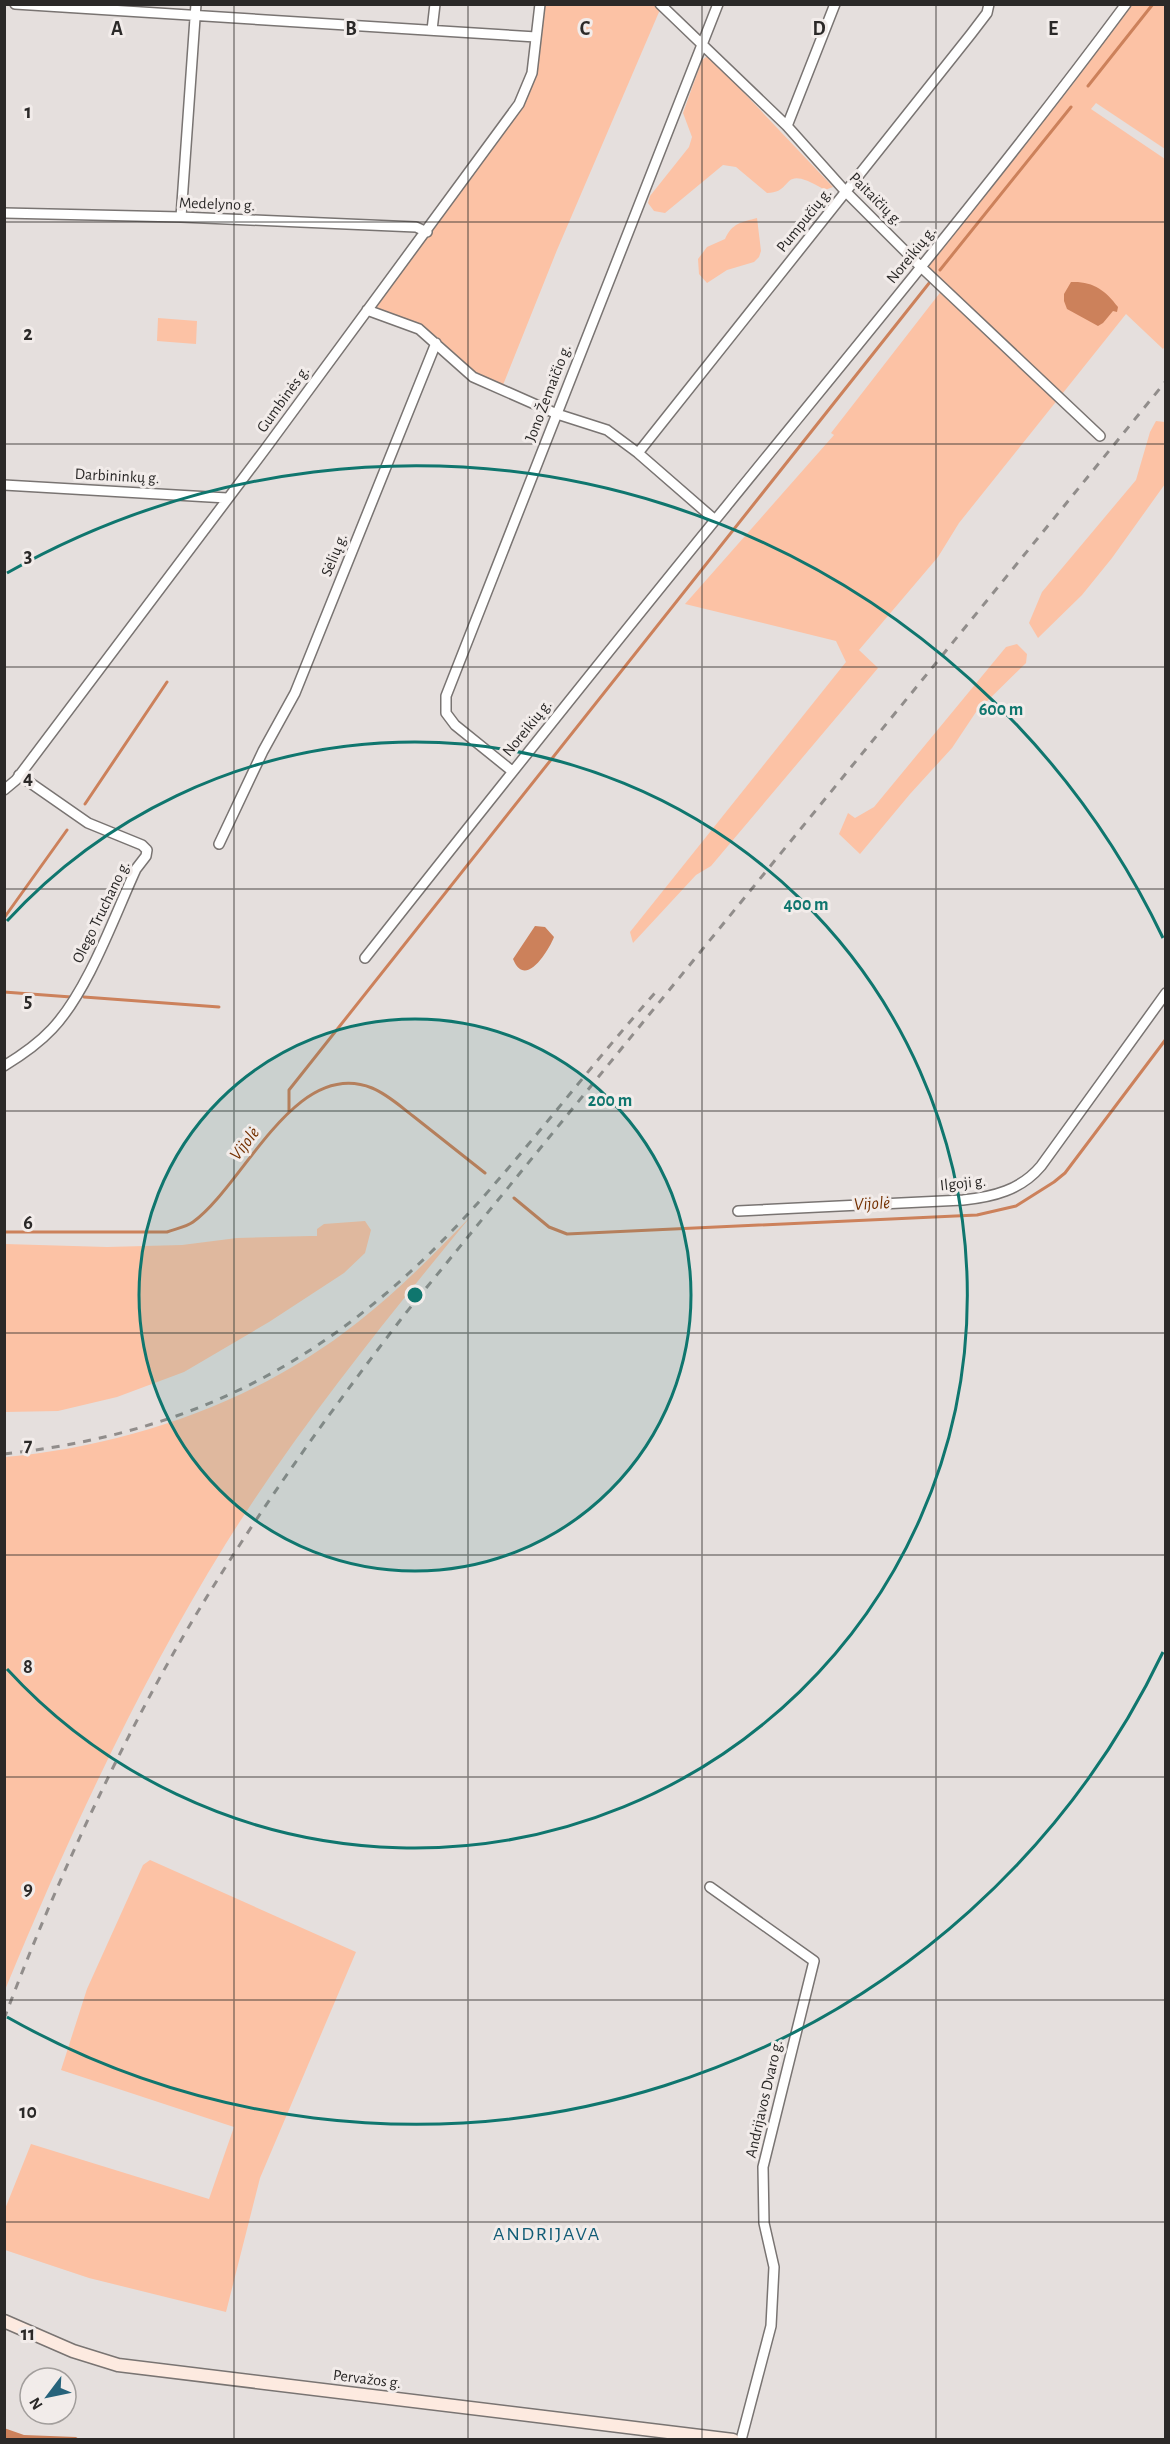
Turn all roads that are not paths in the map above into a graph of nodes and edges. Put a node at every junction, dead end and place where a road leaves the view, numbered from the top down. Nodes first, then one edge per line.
1 (15, 4) edge
2 (196, 4) edge
3 (435, 4) edge
4 (540, 4) edge
5 (660, 4) edge
6 (718, 4) edge
7 (835, 4) edge
8 (989, 4) edge
9 (1126, 4) edge
10 (195, 16) junction
11 (432, 30) junction
12 (536, 37) junction
13 (702, 45) junction
14 (787, 126) junction
15 (846, 192) junction
16 (4, 213) edge
17 (181, 217) junction
18 (427, 232) junction
19 (921, 267) junction
20 (367, 310) junction
21 (436, 343) junction
22 (557, 414) junction
23 (1100, 436) dead end
24 (638, 453) junction
25 (4, 485) edge
26 (227, 498) junction
27 (715, 520) junction
28 (512, 771) junction
29 (19, 775) junction
30 (4, 790) edge
31 (219, 844) dead end
32 (365, 958) dead end
33 (1166, 993) edge
34 (4, 1066) edge
35 (738, 1210) dead end
36 (710, 1887) dead end
37 (4, 2321) edge
38 (734, 2439) edge
39 (741, 2439) edge

1 - 10 street
2 - 10 street
3 - 11 street
4 - 12 street, Gumbinės g.
5 - 13 street, Paitaičių g.
6 - 13 street, Jono Žemaičio g.
7 - 14 street
8 - 15 street, Pumpučių g.
9 - 19 street, Noreikių g.
10 - 11 street
10 - 17 street
11 - 12 street
12 - 18 street, Gumbinės g.
13 - 14 street, Paitaičių g.
13 - 22 street, Jono Žemaičio g.
14 - 15 street, Paitaičių g.
15 - 19 street, Paitaičių g.
15 - 24 street, Pumpučių g.
16 - 17 street, Medelyno g.
17 - 18 street, Medelyno g.
18 - 20 street, Gumbinės g.
19 - 23 street, Paitaičių g.
19 - 27 street, Noreikių g.
20 - 21 street
20 - 26 street, Gumbinės g.
21 - 22 street
21 - 31 street, Sėlių g.
22 - 24 street
22 - 28 street, Jono Žemaičio g.
24 - 27 street
25 - 26 street, Darbininkų g.
26 - 29 street, Gumbinės g.
27 - 28 street, Noreikių g.
28 - 32 street, Noreikių g.
29 - 30 street, Gumbinės g.
29 - 34 street, Olego Truchano g.
33 - 35 street, Ilgoji g.
36 - 39 street, Andrijavos Dvaro g.
37 - 38 main road, Pervažos g.

